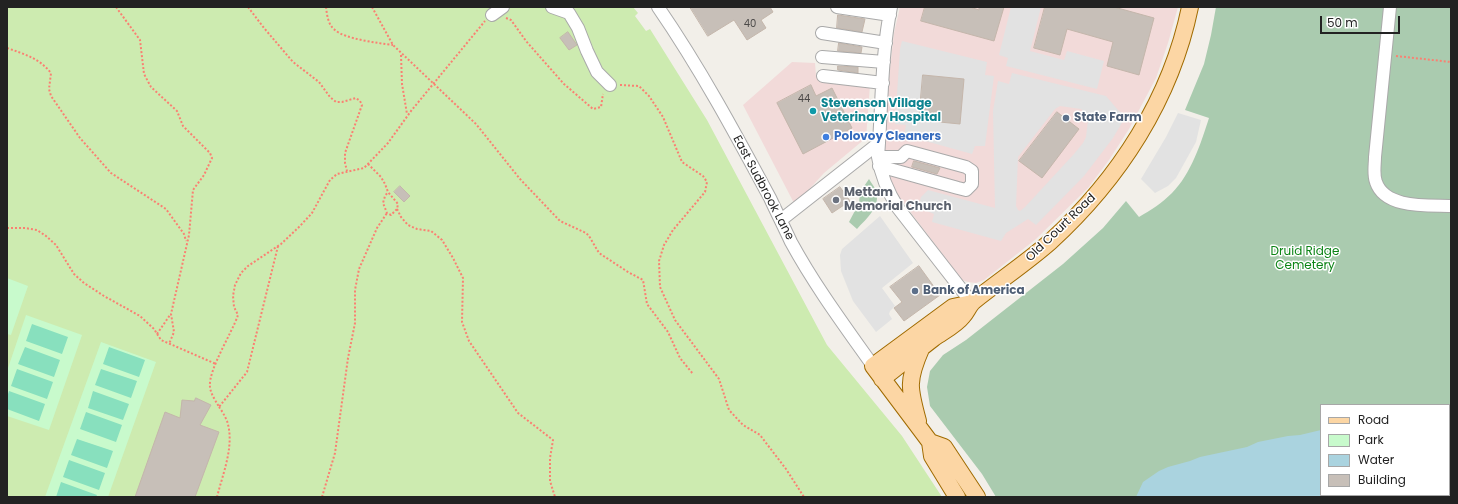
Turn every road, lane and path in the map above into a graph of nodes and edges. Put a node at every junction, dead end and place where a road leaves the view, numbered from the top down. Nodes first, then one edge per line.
1 (116, 7) edge
2 (248, 7) edge
3 (326, 7) edge
4 (372, 7) edge
5 (503, 7) edge
6 (552, 7) edge
7 (837, 7) edge
8 (1190, 7) edge
9 (1390, 7) edge
10 (663, 9) edge
11 (571, 10) edge
12 (891, 11) edge
13 (492, 15) junction
14 (822, 33) dead end
15 (886, 43) junction
16 (393, 45) junction
17 (7, 48) edge
18 (401, 54) junction
19 (1385, 55) junction
20 (822, 57) dead end
21 (884, 62) junction
22 (1451, 62) edge
23 (823, 76) dead end
24 (883, 83) junction
25 (610, 84) junction
26 (433, 85) junction
27 (408, 115) junction
28 (879, 143) junction
29 (878, 161) junction
30 (368, 164) junction
31 (347, 171) junction
32 (388, 192) junction
33 (1451, 206) edge
34 (397, 209) junction
35 (387, 213) junction
36 (781, 220) junction
37 (7, 228) edge
38 (187, 243) junction
39 (278, 246) junction
40 (972, 303) junction
41 (171, 314) junction
42 (157, 334) junction
43 (169, 344) junction
44 (921, 348) junction
45 (216, 364) junction
46 (873, 366) junction
47 (693, 374) dead end
48 (882, 379) junction
49 (220, 407) junction
50 (925, 437) junction
51 (217, 497) edge
52 (322, 497) edge
53 (556, 497) edge
54 (804, 497) edge
55 (957, 497) edge
56 (977, 497) edge

1 - 38 path
2 - 31 path
3 - 16 path
4 - 16 path
5 - 13 street
6 - 11 street
7 - 12 street
8 - 40 main road, Old Court Road
9 - 19 street
10 - 36 street, East Sudbrook Lane
11 - 25 street
12 - 15 street
13 - 25 path
13 - 26 path
14 - 15 street
15 - 21 street
16 - 18 path
17 - 38 path
18 - 26 path
18 - 27 path
19 - 22 path
19 - 33 street
20 - 21 street
21 - 24 street
23 - 24 street
24 - 28 street
25 - 54 path
26 - 27 path
26 - 47 path
27 - 30 path
28 - 29 street
28 - 36 street
29 - 29 street
29 - 40 street
30 - 31 path
30 - 32 path
31 - 39 path
32 - 34 path
32 - 35 path
34 - 35 path
34 - 53 path
35 - 52 path
36 - 46 street, East Sudbrook Lane
37 - 42 path
38 - 41 path
39 - 45 path
39 - 49 path
40 - 44 main road, Old Court Road
40 - 46 main road, Old Court Road
41 - 42 path
41 - 43 path
42 - 43 path
43 - 45 path
44 - 48 main road, Old Court Road
44 - 50 main road
45 - 49 path
46 - 48 main road
48 - 50 main road
49 - 51 path
50 - 55 main road
50 - 56 main road

